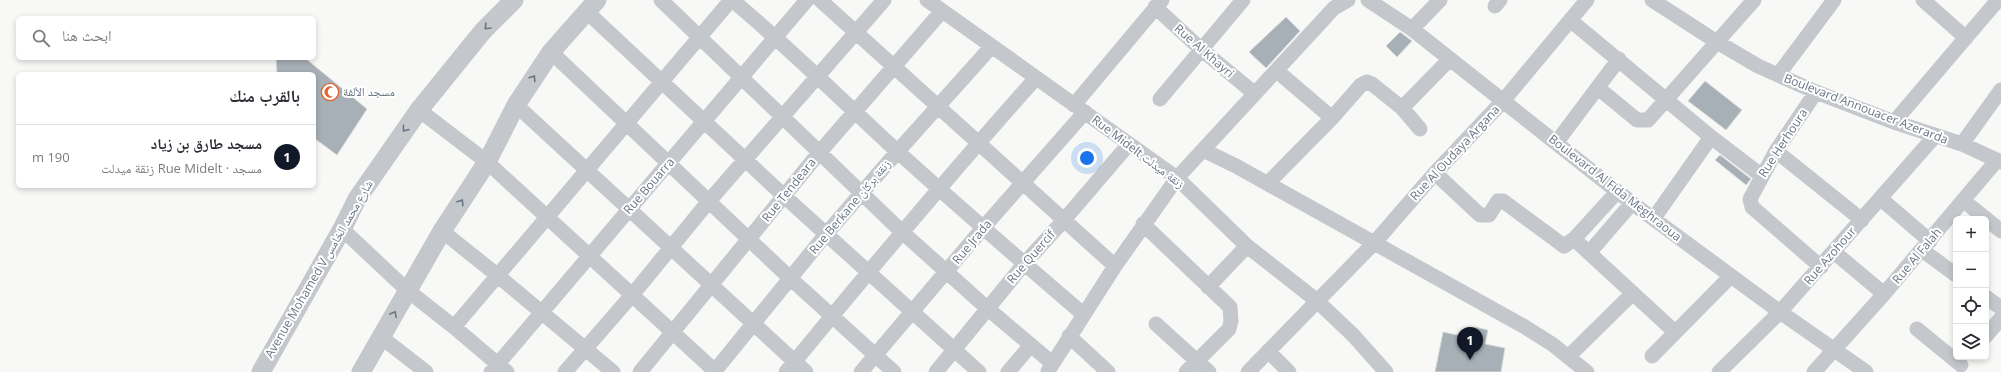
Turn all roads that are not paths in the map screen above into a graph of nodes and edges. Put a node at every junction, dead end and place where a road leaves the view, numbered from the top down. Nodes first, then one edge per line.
1 (514, 0) edge
2 (661, 0) edge
3 (732, 0) edge
4 (807, 0) edge
5 (820, 0) edge
6 (884, 0) edge
7 (927, 0) edge
8 (1243, 0) edge
9 (1348, 0) edge
10 (1368, 0) edge
11 (1440, 0) edge
12 (1587, 0) edge
13 (1652, 0) edge
14 (1754, 0) edge
15 (1834, 0) edge
16 (1923, 0) edge
17 (1998, 0) edge
18 (1159, 4) edge
19 (1336, 4) edge
20 (591, 5) edge
21 (942, 11) junction
22 (1570, 20) junction
23 (1412, 29) junction
24 (857, 32) junction
25 (777, 37) junction
26 (700, 38) junction
27 (1966, 38) junction
28 (1717, 42) junction
29 (992, 46) junction
30 (1202, 50) junction
31 (551, 52) junction
32 (1450, 58) junction
33 (1619, 59) junction
34 (894, 66) junction
35 (1277, 71) junction
36 (1778, 75) junction
37 (817, 76) junction
38 (740, 77) junction
39 (1036, 78) junction
40 (662, 82) junction
41 (1598, 88) junction
42 (2001, 90) edge
43 (1816, 92) junction
44 (1254, 93) junction
45 (1160, 99) dead end
46 (1667, 100) junction
47 (1503, 101) junction
48 (516, 105) junction
49 (939, 107) junction
50 (1402, 108) junction
51 (1080, 109) junction
52 (419, 110) junction
53 (855, 111) junction
54 (781, 117) junction
55 (1332, 118) junction
56 (704, 122) junction
57 (1894, 122) junction
58 (626, 123) junction
59 (1420, 129) dead end
60 (1935, 136) junction
61 (1711, 137) junction
62 (1556, 143) junction
63 (977, 144) junction
64 (1129, 144) junction
65 (1962, 144) junction
66 (1203, 150) junction
67 (898, 151) junction
68 (1776, 151) junction
69 (819, 153) junction
70 (745, 159) junction
71 (1999, 161) edge
72 (487, 162) junction
73 (669, 164) junction
74 (586, 170) junction
75 (1435, 173) junction
76 (1762, 176) junction
77 (1176, 178) junction
78 (1268, 183) junction
79 (1022, 184) junction
80 (939, 188) junction
81 (1617, 192) junction
82 (862, 194) junction
83 (784, 196) junction
84 (1881, 199) junction
85 (709, 201) junction
86 (1964, 201) junction
87 (1632, 203) junction
88 (629, 209) junction
89 (546, 217) junction
90 (1654, 218) junction
91 (1064, 220) junction
92 (1862, 220) junction
93 (1143, 224) junction
94 (983, 228) junction
95 (342, 229) junction
96 (442, 231) junction
97 (902, 231) junction
98 (2001, 231) edge
99 (827, 233) junction
100 (750, 239) junction
101 (1574, 240) junction
102 (1375, 242) junction
103 (1926, 245) junction
104 (1247, 246) junction
105 (670, 247) junction
106 (1834, 252) junction
107 (1589, 253) junction
108 (590, 255) junction
109 (1024, 264) junction
110 (1115, 266) junction
111 (1822, 267) junction
112 (947, 272) junction
113 (1953, 272) edge
114 (869, 273) junction
115 (497, 275) junction
116 (1731, 276) junction
117 (791, 279) junction
118 (711, 285) junction
119 (1208, 287) junction
120 (407, 290) junction
121 (1633, 293) junction
122 (633, 294) junction
123 (1884, 294) junction
124 (1989, 299) edge
125 (1316, 300) junction
126 (987, 308) junction
127 (2001, 308) edge
128 (542, 312) junction
129 (912, 312) junction
130 (1780, 312) junction
131 (1083, 314) junction
132 (833, 315) junction
133 (2001, 318) edge
134 (754, 324) junction
135 (1156, 324) dead end
136 (454, 326) junction
137 (1917, 329) dead end
138 (674, 332) junction
139 (1675, 332) junction
140 (1993, 335) edge
141 (1069, 336) junction
142 (381, 337) junction
143 (1031, 345) junction
144 (585, 349) junction
145 (954, 350) junction
146 (1836, 350) junction
147 (1268, 351) junction
148 (875, 355) junction
149 (1652, 356) dead end
150 (1196, 360) junction
151 (1962, 365) edge
152 (1575, 366) edge
153 (791, 367) edge
154 (1050, 368) edge
155 (498, 369) edge
156 (261, 372) edge
157 (361, 372) edge
158 (426, 372) edge
159 (565, 372) edge
160 (613, 372) edge
161 (640, 372) edge
162 (715, 372) edge
163 (806, 372) edge
164 (861, 372) edge
165 (894, 372) edge
166 (936, 372) edge
167 (979, 372) edge
168 (1008, 372) edge
169 (1108, 372) edge
170 (1186, 372) edge
171 (1209, 372) edge
172 (1248, 372) edge
173 (1289, 372) edge
174 (1386, 372) edge
175 (1719, 372) edge
176 (1814, 372) edge
177 (1866, 372) edge

1 -> 52 street, Avenue Mohamed V شارع محمد الخامس
2 - 26 street
3 - 25 street
3 - 26 street
4 - 25 street, Rue Bouarra
5 - 24 street
6 - 24 street
7 - 21 street, Rue Midelt زنقة ميدلت
8 - 30 street
9 - 19 street
10 - 23 street, Boulevard Al Fida Meghraoua
11 - 23 street
12 - 22 street, Rue Al Oudaya Argana
13 - 28 street, Boulevard Annouacer Azerarda
14 - 28 street
15 - 36 street
16 - 27 street
17 - 27 street
18 - 30 street, Rue Al Khayri
18 - 51 street, Rue Jrada
19 - 35 street
20 - 31 street
20 - 40 street
21 - 29 street, Rue Midelt زنقة ميدلت
21 - 34 street, Rue Tendeara
22 - 33 street
22 - 47 street, Rue Al Oudaya Argana
23 - 32 street, Boulevard Al Fida Meghraoua
24 - 34 street
24 - 37 street
25 - 37 street
25 - 38 street, Rue Bouarra
26 - 38 street
26 - 40 street
27 - 57 street
28 - 36 street, Boulevard Annouacer Azerarda
28 - 46 street
29 - 39 street, Rue Midelt زنقة ميدلت
29 - 49 street, Rue Berkane زنقة بركان
30 - 44 street, Rue Al Khayri
30 - 45 street
48 -> 31 street
31 - 58 street
32 - 47 street, Boulevard Al Fida Meghraoua
32 - 50 street
33 - 41 street
33 - 46 street
34 - 49 street
34 - 53 street, Rue Tendeara
35 - 44 street
35 - 55 street
36 - 43 street, Boulevard Annouacer Azerarda
37 - 53 street
37 - 54 street
38 - 54 street
38 - 56 street, Rue Bouarra
39 - 51 street, Rue Midelt زنقة ميدلت
39 - 63 street
40 - 56 street
40 - 58 street
41 - 46 street
41 - 62 street
42 - 65 street
43 - 57 street, Boulevard Annouacer Azerarda
43 - 68 street, Rue Herhoura
44 - 66 street
46 - 61 street
47 - 62 street, Boulevard Al Fida Meghraoua
47 - 75 street, Rue Al Oudaya Argana
48 - 72 street
48 - 74 street
49 - 63 street
49 - 67 street, Rue Berkane زنقة بركان
50 - 55 street
50 - 59 street
51 - 64 street, Rue Midelt زنقة ميدلت
51 - 79 street, Rue Jrada
52 - 72 street
52 -> 95 street, Avenue Mohamed V شارع محمد الخامس
53 - 67 street
53 - 69 street, Rue Tendeara
54 - 69 street
54 - 70 street
55 - 78 street
56 - 70 street
56 - 73 street, Rue Bouarra
57 - 60 street, Boulevard Annouacer Azerarda
58 - 73 street
58 - 74 street
60 - 65 street, Boulevard Annouacer Azerarda
60 - 84 street, Rue Azohour
61 - 76 street
61 - 90 street
62 - 81 street, Boulevard Al Fida Meghraoua
63 - 79 street
63 - 80 street
64 - 77 street, Rue Midelt زنقة ميدلت
64 - 91 street, Rue Quercif
65 - 71 street, Boulevard Annouacer Azerarda
66 - 77 street
66 - 78 street
67 - 80 street
67 - 82 street, Rue Berkane زنقة بركان
68 - 76 street, Rue Herhoura
68 - 92 street
69 - 82 street
69 - 83 street, Rue Tendeara
70 - 83 street
70 - 85 street
71 - 86 street, Rue Al Falah
72 - 89 street
96 -> 72 street
73 - 85 street
73 - 88 street, Rue Bouarra
74 - 88 street
74 - 89 street
75 - 101 street
75 - 102 street, Rue Al Oudaya Argana
76 - 111 street, Rue Herhoura
77 - 93 street
77 - 104 street, Rue Midelt زنقة ميدلت
78 - 102 street
79 - 91 street
79 - 94 street, Rue Jrada
80 - 94 street
80 - 97 street
81 - 87 street, Boulevard Al Fida Meghraoua
81 - 101 street
82 - 97 street
82 - 99 street, Rue Berkane زنقة بركان
83 - 99 street
83 - 100 street, Rue Tendeara
84 - 92 street, Rue Azohour
84 - 103 street
85 - 100 street
85 - 105 street
86 - 98 street
86 - 103 street, Rue Al Falah
87 - 90 street, Boulevard Al Fida Meghraoua
87 - 107 street
88 - 105 street
88 - 108 street, Rue Bouarra
89 - 108 street
89 - 115 street
90 - 116 street, Boulevard Al Fida Meghraoua
91 - 109 street, Rue Quercif
91 - 110 street
92 - 106 street, Rue Azohour
93 - 110 street
93 - 119 street
94 - 109 street
94 - 112 street, Rue Jrada
95 - 120 street
95 - 156 street, Avenue Mohamed V شارع محمد الخامس
96 - 115 street
96 - 120 street
97 - 112 street
97 - 114 street
99 - 114 street
99 - 117 street, Rue Berkane زنقة بركان
100 - 117 street
100 - 118 street, Rue Tendeara
101 - 107 street
102 - 125 street, Rue Al Oudaya Argana
102 - 152 street
103 - 113 street
103 - 123 street, Rue Al Falah
104 - 119 street
104 - 125 street, Rue Midelt زنقة ميدلت
105 - 118 street
105 - 122 street
106 - 111 street, Rue Azohour
106 - 123 street
107 - 121 street
108 - 122 street
108 - 128 street, Rue Bouarra
109 - 126 street, Rue Quercif
109 - 131 street
110 - 131 street
111 - 130 street, Rue Azohour
112 - 126 street
112 - 129 street, Rue Jrada
114 - 129 street
114 - 132 street
115 - 128 street
115 - 136 street
116 - 130 street, Boulevard Al Fida Meghraoua
116 - 139 street
117 - 132 street
117 - 134 street, Rue Berkane زنقة بركان
118 - 134 street
118 - 138 street, Rue Tendeara
119 - 150 street
120 - 136 street
142 -> 120 street
121 - 139 street
121 - 152 street
122 - 138 street
122 - 144 street
123 - 146 street, Rue Al Falah
124 - 127 street
125 - 147 street, Rue Al Oudaya Argana
125 - 174 street, Rue Midelt زنقة ميدلت
126 - 143 street
126 - 145 street, Rue Quercif
128 - 144 street
128 - 155 street, Rue Bouarra
129 - 145 street
129 - 148 street, Rue Jrada
130 - 146 street, Boulevard Al Fida Meghraoua
130 - 175 street, Rue Azohour
131 - 141 street
132 - 148 street
132 - 153 street
133 - 140 street
134 - 153 street
134 - 162 street, Rue Berkane زنقة بركان
135 - 150 street
136 - 155 street
137 - 151 street
138 - 161 street, Rue Tendeara
138 - 162 street
139 - 149 street
141 - 154 street
141 - 169 street
142 - 157 street
142 - 158 street
143 - 154 street
143 - 168 street
144 - 159 street
144 - 160 street
145 - 166 street, Rue Quercif
145 - 167 street
146 - 176 street, Rue Al Falah
146 - 177 street, Boulevard Al Fida Meghraoua
147 - 172 street, Rue Al Oudaya Argana
147 - 173 street
148 - 164 street, Rue Jrada
148 - 165 street
150 - 170 street
150 - 171 street
153 - 163 street

